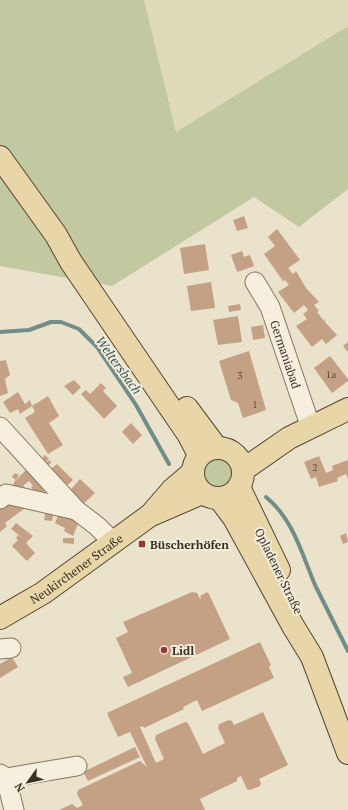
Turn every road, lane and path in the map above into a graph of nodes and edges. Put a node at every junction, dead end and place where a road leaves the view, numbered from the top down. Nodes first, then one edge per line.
1 (0, 157) edge
2 (255, 282) dead end
3 (348, 409) edge
4 (0, 427) edge
5 (311, 428) junction
6 (289, 438) junction
7 (210, 457) junction
8 (241, 478) junction
9 (211, 496) junction
10 (0, 499) edge
11 (76, 510) junction
12 (149, 516) junction
13 (112, 541) junction
14 (0, 618) edge
15 (312, 657) junction
16 (348, 753) edge
17 (77, 766) dead end
18 (3, 776) edge
19 (14, 810) edge

1 - 7 main road
2 - 5 street, Germaniabad
3 - 5 main road
4 - 11 street
5 - 6 main road
6 - 7 main road, Neukirchener Straße
6 - 8 main road, Neukirchener Straße
7 - 8 main road, Opladener Straße
7 - 9 main road, Opladener Straße
7 - 12 main road, Neukirchener Straße
8 - 9 main road, Neukirchener Straße
8 - 15 main road, Opladener Straße
9 - 12 main road, Neukirchener Straße
9 - 15 main road, Opladener Straße
10 - 11 street
11 - 13 street
12 - 13 main road, Neukirchener Straße
13 - 14 main road, Neukirchener Straße
15 - 16 main road, Opladener Straße
17 - 18 street
18 - 19 street

